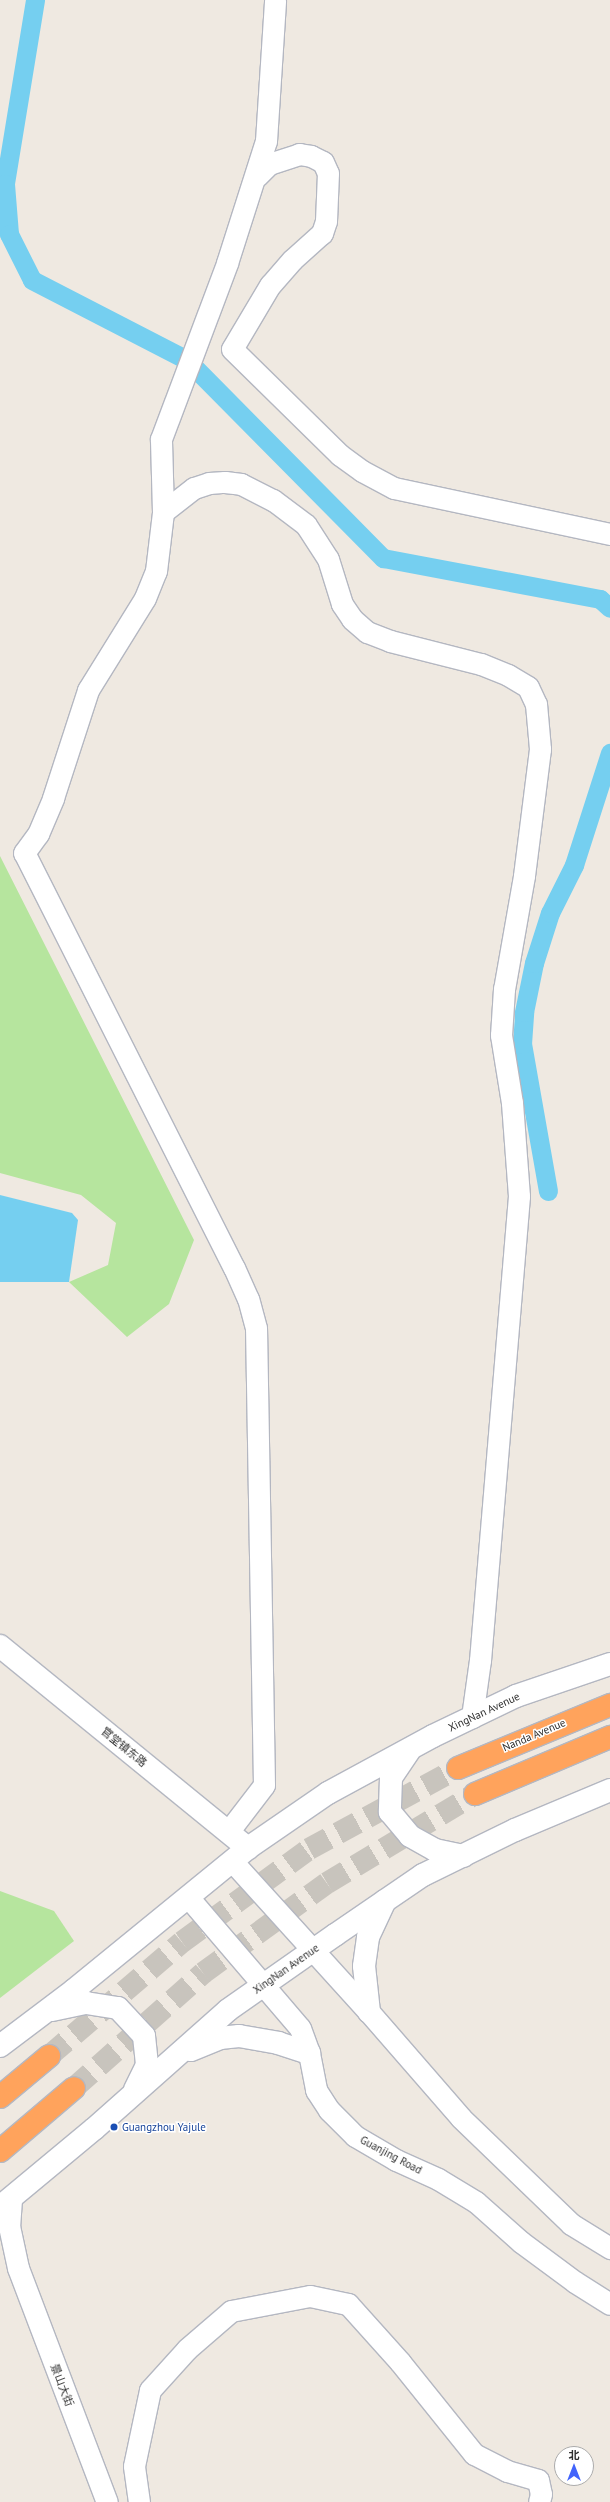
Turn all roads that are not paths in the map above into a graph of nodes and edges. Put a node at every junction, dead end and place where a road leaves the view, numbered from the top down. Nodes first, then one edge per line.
1 (275, 0) edge
2 (257, 176) junction
3 (163, 512) junction
4 (610, 534) edge
5 (0, 1646) edge
6 (610, 1664) edge
7 (610, 1705) edge
8 (472, 1717) junction
9 (610, 1737) edge
10 (411, 1748) junction
11 (458, 1768) tunnel mouth
12 (610, 1790) edge
13 (474, 1794) tunnel mouth
14 (228, 1832) junction
15 (240, 1855) junction
16 (463, 1856) junction
17 (188, 1896) junction
18 (385, 1901) junction
19 (313, 1950) junction
20 (263, 1985) junction
21 (46, 2012) junction
22 (369, 2012) junction
23 (0, 2046) edge
24 (309, 2053) junction
25 (177, 2055) junction
26 (49, 2056) tunnel mouth
27 (74, 2088) tunnel mouth
28 (133, 2095) junction
29 (0, 2097) edge
30 (0, 2152) edge
31 (6, 2203) edge
32 (610, 2248) edge
33 (0, 2254) edge
34 (18, 2268) junction
35 (610, 2304) edge
36 (107, 2502) edge
37 (140, 2502) edge
38 (539, 2502) edge

1 - 2 street
2 - 3 street
2 - 4 street
3 - 8 street
3 - 14 street
5 - 14 main road, 官堂镇东路
6 - 8 main road, XingNan Avenue
7 - 11 highway, Nanda Avenue
8 - 10 main road, XingNan Avenue
9 - 13 highway
10 - 15 main road, XingNan Avenue
10 - 16 main road
12 - 16 main road, XingNan Avenue
14 - 15 main road, 官堂镇东路
15 - 17 main road, XingNan Avenue
15 - 19 street
16 - 18 main road, XingNan Avenue
17 - 20 street, Guanjing Road
17 - 21 main road, XingNan Avenue
18 - 19 main road, XingNan Avenue
18 - 22 main road
19 - 20 main road, XingNan Avenue
19 - 22 street
20 - 24 street, Guanjing Road
20 - 25 main road, XingNan Avenue
21 - 23 main road, XingNan Avenue
21 - 28 main road
22 - 32 street
24 - 25 main road
24 - 35 street, Guanjing Road
25 - 28 main road, XingNan Avenue
26 - 29 highway
27 - 30 highway
28 - 31 main road, XingNan Avenue
31 - 34 street, 景山大街
33 - 34 street
34 - 36 street, 景山大街
37 - 38 street

